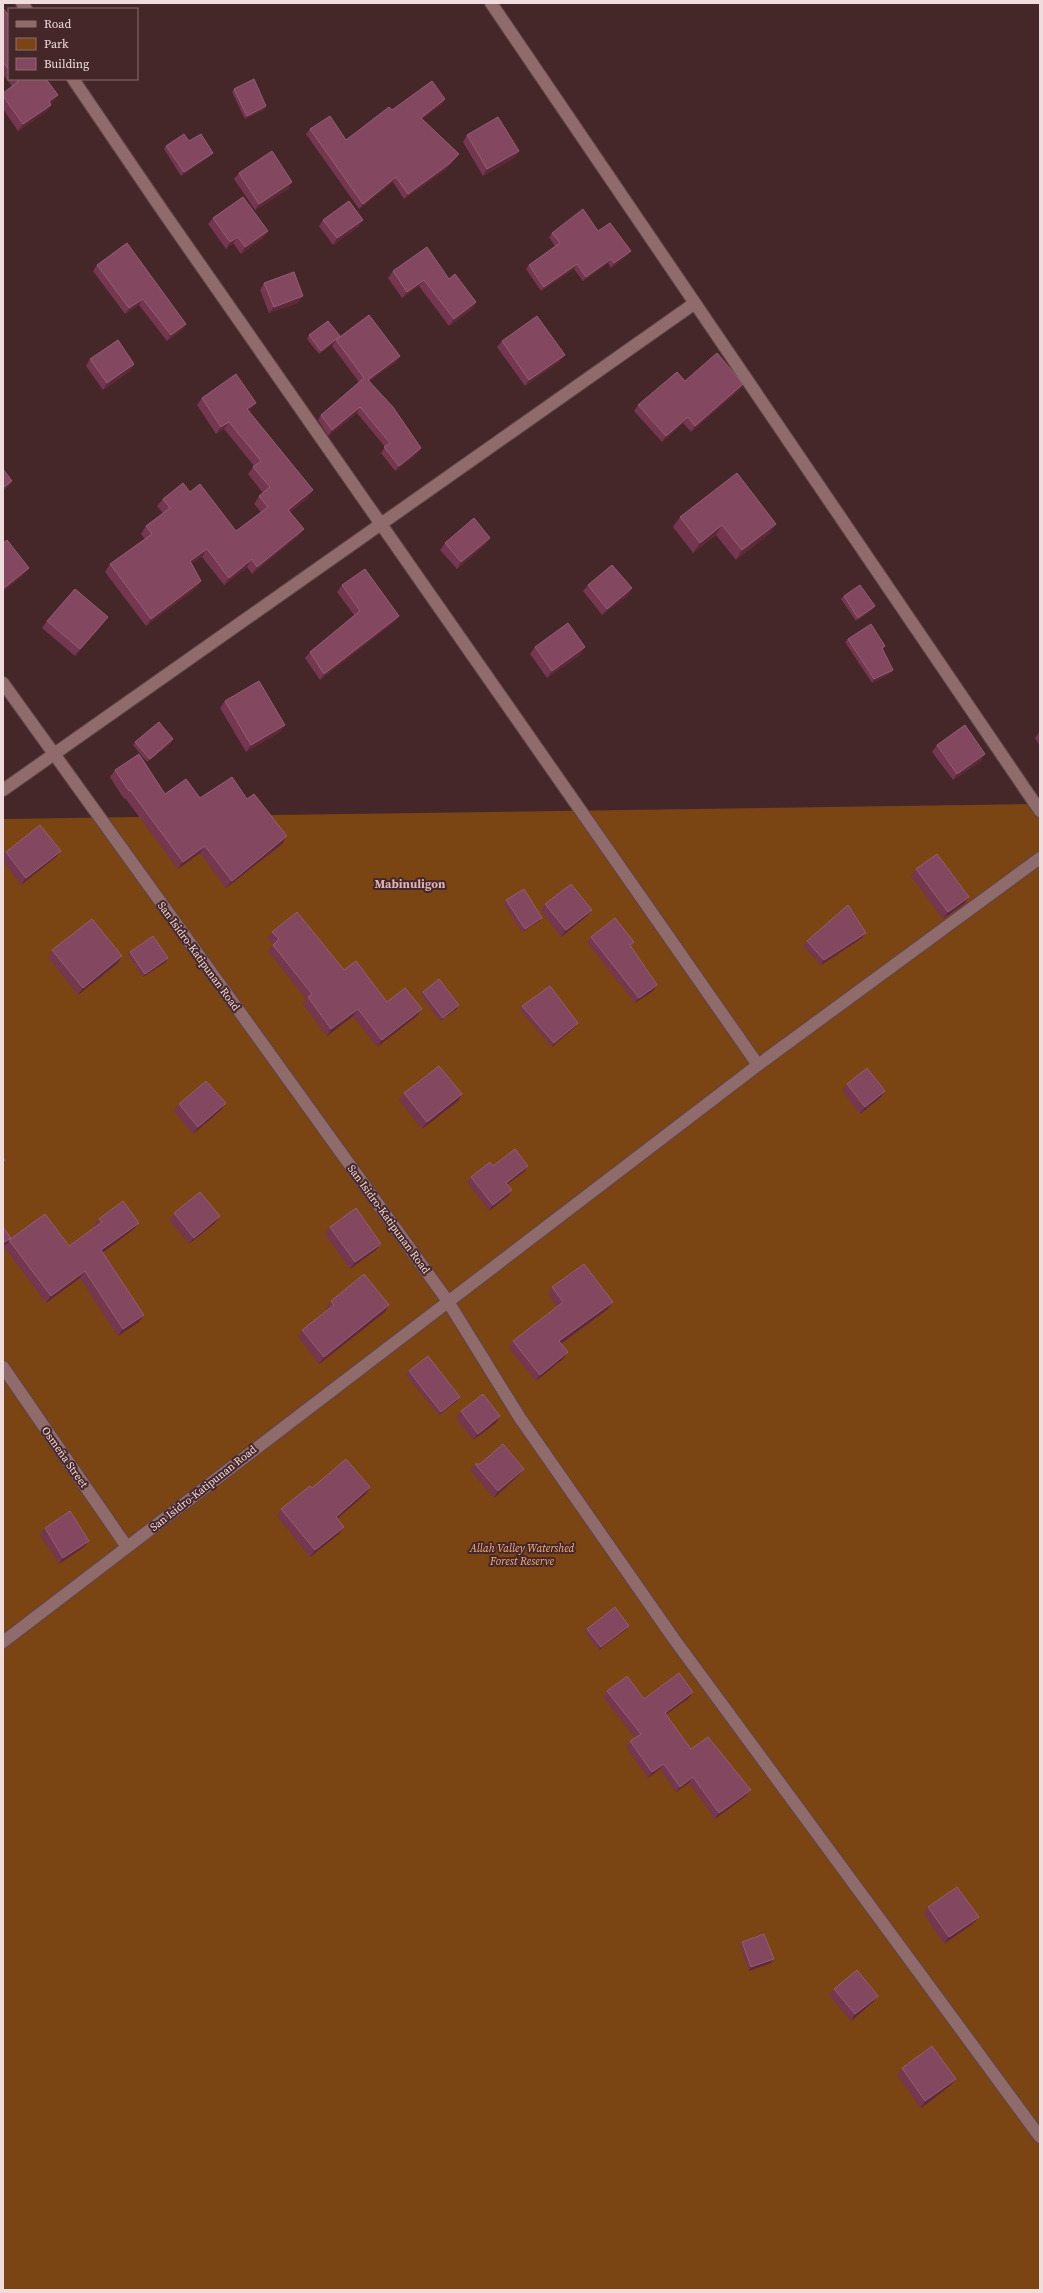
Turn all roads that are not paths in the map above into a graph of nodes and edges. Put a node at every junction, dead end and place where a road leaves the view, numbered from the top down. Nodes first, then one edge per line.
1 (491, 3) edge
2 (74, 80) edge
3 (695, 303) junction
4 (381, 524) junction
5 (3, 683) edge
6 (54, 754) junction
7 (3, 790) edge
8 (1040, 811) edge
9 (1040, 858) edge
10 (758, 1064) junction
11 (447, 1300) junction
12 (3, 1367) edge
13 (127, 1547) junction
14 (3, 1642) edge
15 (1040, 2138) edge

1 - 3 street
2 - 4 street
3 - 4 street
3 - 8 street
4 - 6 street
4 - 10 street
5 - 6 street, San Isidro-Katipunan Road
6 - 7 street
6 - 11 street, San Isidro-Katipunan Road
9 - 10 street
10 - 11 street
11 - 13 street, San Isidro-Katipunan Road
11 - 15 street
12 - 13 street, Osmeña Street
13 - 14 street, San Isidro-Katipunan Road

